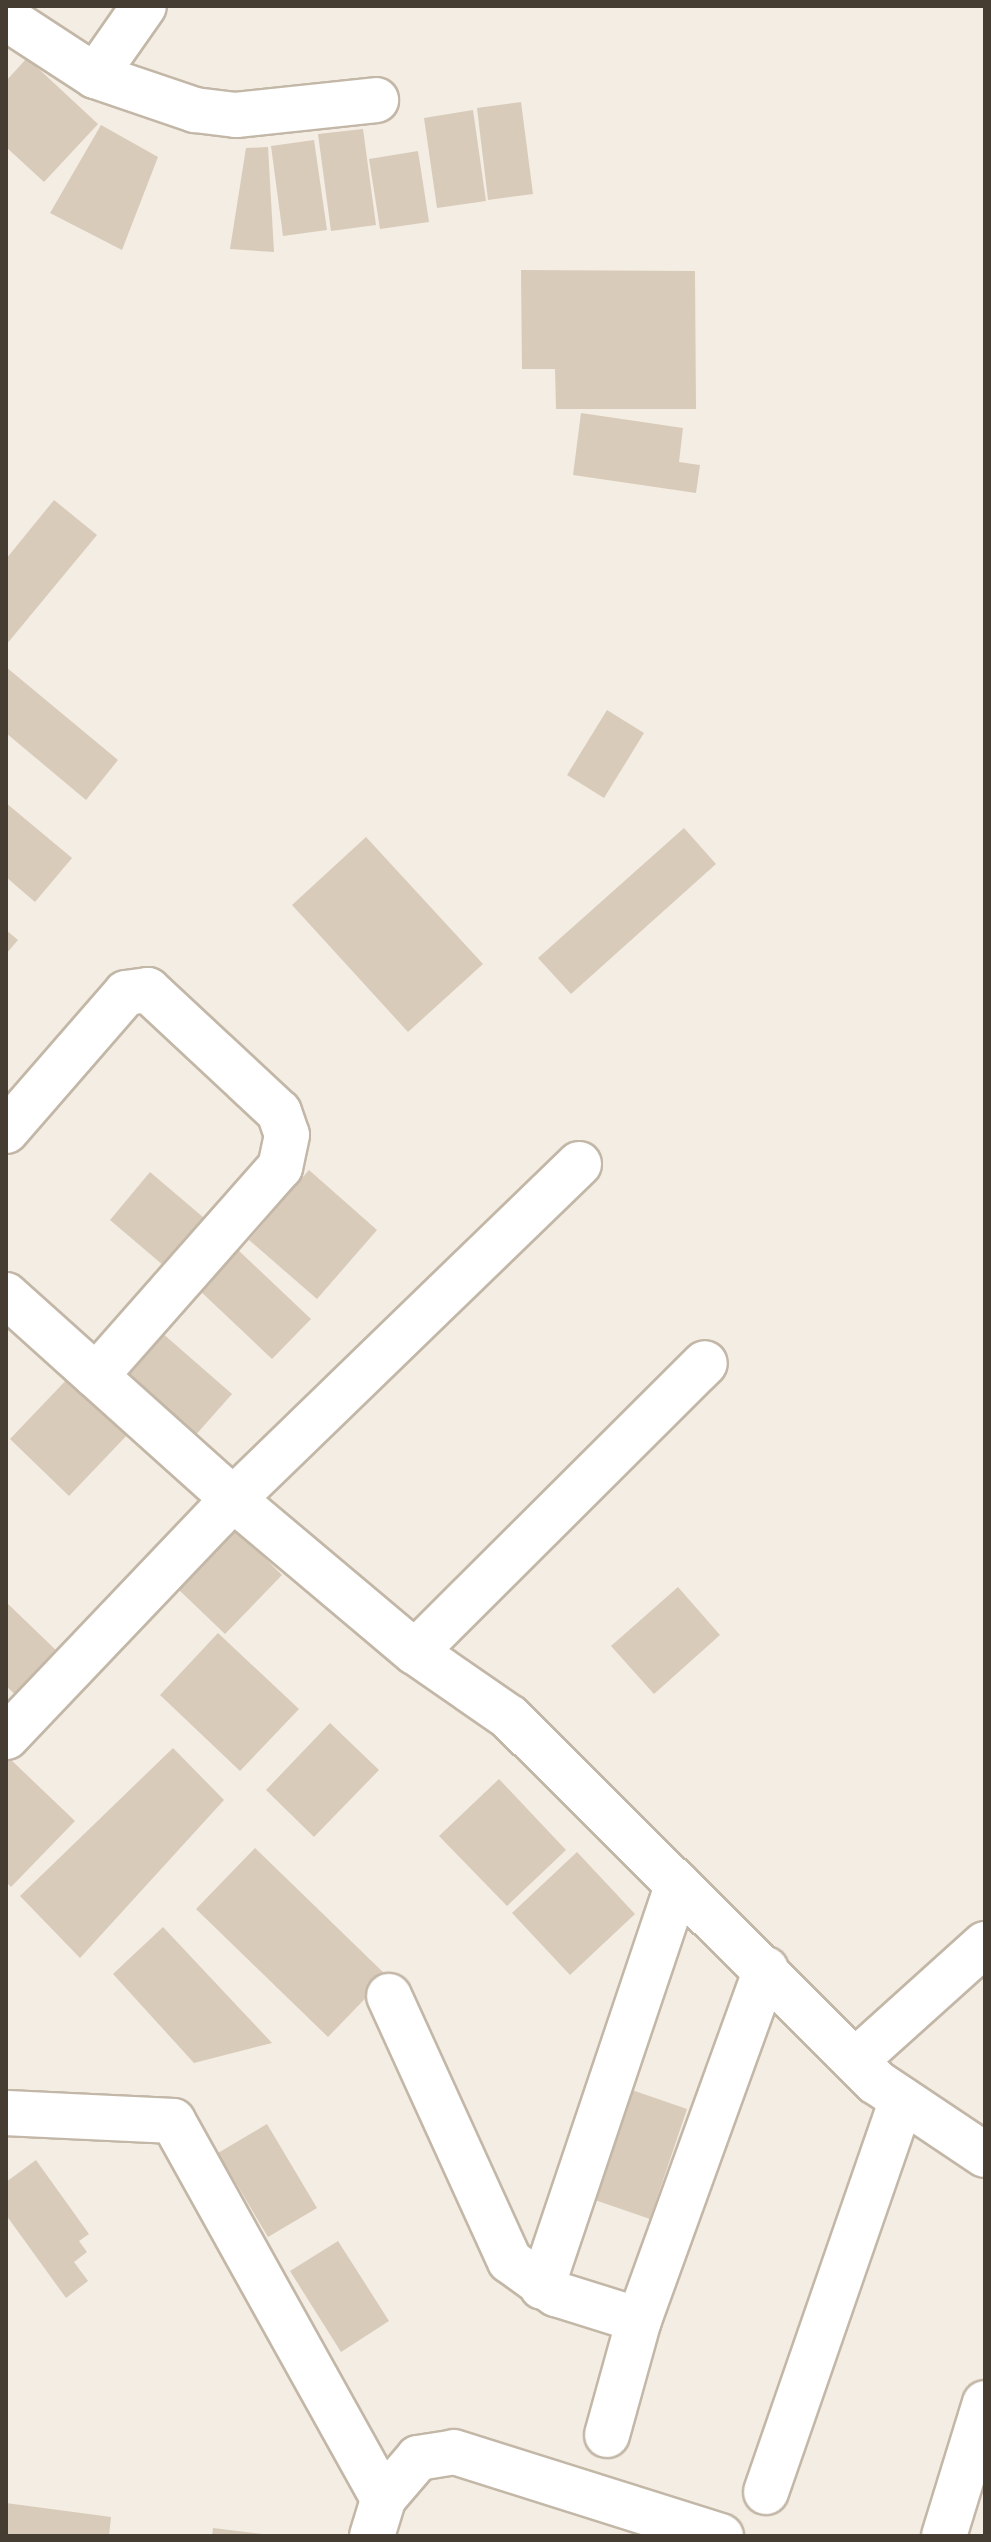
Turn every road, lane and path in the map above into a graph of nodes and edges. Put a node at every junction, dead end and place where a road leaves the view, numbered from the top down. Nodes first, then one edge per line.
1 (144, 6) edge
2 (6, 18) edge
3 (95, 76) junction
4 (376, 100) dead end
5 (6, 1131) edge
6 (579, 1164) dead end
7 (6, 1295) edge
8 (705, 1363) dead end
9 (96, 1376) junction
10 (233, 1499) junction
11 (415, 1652) junction
12 (6, 1737) edge
13 (678, 1884) junction
14 (985, 1944) edge
15 (766, 1969) junction
16 (389, 1996) dead end
17 (855, 2061) junction
18 (902, 2100) junction
19 (6, 2113) edge
20 (985, 2155) edge
21 (542, 2287) junction
22 (639, 2320) junction
23 (985, 2403) edge
24 (607, 2435) dead end
25 (766, 2492) dead end
26 (377, 2518) edge
27 (721, 2536) edge
28 (944, 2536) edge

1 - 3 street
2 - 3 street
3 - 4 street
5 - 9 street
6 - 10 street
7 - 9 street
8 - 11 street
9 - 10 street
10 - 11 street
10 - 12 street
11 - 13 street
13 - 15 street
13 - 21 street
14 - 17 street
15 - 17 street
15 - 22 street
16 - 21 street
17 - 18 street
18 - 20 street
18 - 25 street
19 - 26 street
21 - 22 street
22 - 24 street
23 - 28 street
26 - 27 street

